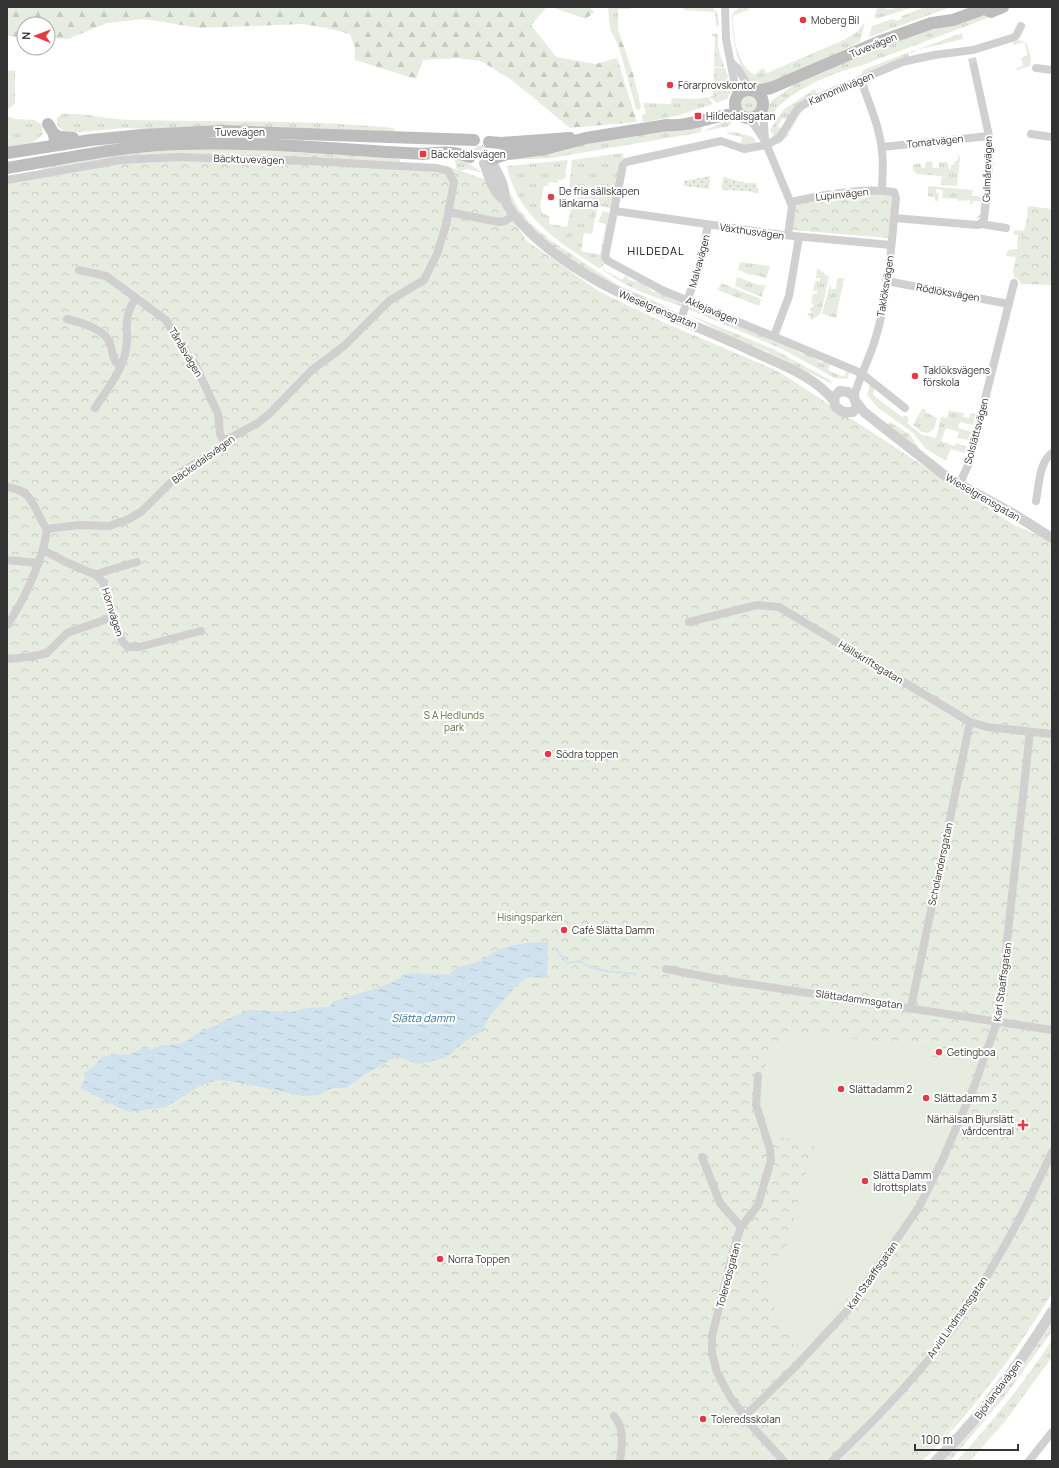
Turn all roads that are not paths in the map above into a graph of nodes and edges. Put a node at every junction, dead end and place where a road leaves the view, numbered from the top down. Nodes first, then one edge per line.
1 (725, 7) edge
2 (966, 7) edge
3 (1003, 7) edge
4 (982, 8) edge
5 (943, 20) junction
6 (1021, 26) dead end
7 (732, 63) junction
8 (974, 67) tunnel mouth
9 (1036, 68) dead end
10 (1052, 70) edge
11 (804, 74) junction
12 (861, 80) junction
13 (753, 91) junction
14 (736, 98) junction
15 (763, 107) junction
16 (742, 116) junction
17 (667, 125) junction
18 (51, 129) junction
19 (1031, 134) dead end
20 (989, 136) junction
21 (1052, 137) edge
22 (586, 138) junction
23 (474, 140) junction
24 (489, 142) junction
25 (766, 143) junction
26 (882, 147) junction
27 (27, 150) junction
28 (7, 153) edge
29 (470, 157) junction
30 (489, 160) junction
31 (626, 162) joint
32 (11, 168) edge
33 (7, 180) edge
34 (882, 190) junction
35 (894, 192) joint
36 (790, 202) junction
37 (614, 211) junction
38 (449, 212) junction
39 (514, 215) junction
40 (894, 218) junction
41 (981, 224) junction
42 (708, 225) junction
43 (1006, 228) dead end
44 (788, 235) junction
45 (799, 237) junction
46 (891, 245) junction
47 (79, 270) dead end
48 (886, 281) junction
49 (1014, 284) dead end
50 (136, 298) junction
51 (688, 300) junction
52 (1009, 304) junction
53 (67, 319) dead end
54 (681, 319) junction
55 (774, 336) junction
56 (120, 366) junction
57 (860, 375) junction
58 (810, 379) junction
59 (849, 396) junction
60 (834, 401) junction
61 (95, 408) dead end
62 (905, 408) dead end
63 (851, 412) junction
64 (897, 439) junction
65 (224, 442) junction
66 (1052, 453) edge
67 (959, 485) junction
68 (7, 488) edge
69 (1036, 501) dead end
70 (47, 529) junction
71 (1052, 538) edge
72 (43, 550) junction
73 (7, 560) edge
74 (137, 562) dead end
75 (37, 563) junction
76 (96, 575) junction
77 (113, 617) junction
78 (689, 622) dead end
79 (7, 625) edge
80 (201, 631) dead end
81 (7, 659) edge
82 (970, 722) junction
83 (1030, 732) junction
84 (1052, 734) edge
85 (666, 969) dead end
86 (911, 1007) junction
87 (997, 1022) junction
88 (1052, 1030) edge
89 (758, 1076) dead end
90 (1052, 1152) edge
91 (702, 1157) dead end
92 (741, 1227) junction
93 (1052, 1312) edge
94 (614, 1416) dead end
95 (744, 1417) junction
96 (1052, 1432) edge
97 (620, 1461) edge
98 (784, 1461) edge
99 (832, 1461) edge
100 (936, 1461) edge
101 (1029, 1461) edge

1 - 7 street
2 - 5 main road, Tuvevägen
3 - 4 main road, Tuvevägen
4 - 5 main road, Tuvevägen
5 - 11 main road, Tuvevägen
6 - 12 street, Kamomillvägen
7 - 13 street
7 - 14 street
8 - 20 street, Gulmårevägen
9 - 10 street
11 - 13 main road, Tuvevägen
11 - 15 main road, Tuvevägen
12 - 25 street, Kamomillvägen
12 - 26 street
13 - 14 main road, Tuvevägen
13 - 15 main road
14 - 16 main road
14 - 17 main road, Tuvevägen
15 - 16 main road, Tuvevägen
15 - 25 street
16 - 17 main road, Tuvevägen
16 - 25 street
17 - 22 main road, Tuvevägen
18 - 23 main road, Tuvevägen
18 - 27 main road
18 - 27 main road
18 - 32 main road
19 - 21 street
20 - 26 street, Tomatvägen
20 - 41 street, Gulmårevägen
22 - 24 main road, Tuvevägen
22 - 30 main road, Tuvevägen
23 - 24 main road, Tuvevägen
23 - 29 main road
24 - 30 main road
25 - 31 street, Kamomillvägen
25 - 36 street
26 - 34 street
27 - 28 main road
29 - 30 main road, Tuvevägen
29 - 32 main road, Tuvevägen
30 - 39 street, Wieselgrensgatan
31 - 37 street, Aklejavägen
33 - 38 street, Bäcktuvevägen
34 - 35 street, Lupinvägen
34 - 36 street, Lupinvägen
35 - 40 street, Taklöksvägen
36 - 44 street
37 - 42 street, Växthusvägen
37 - 51 street, Aklejavägen
38 - 39 street
38 - 65 street, Bäckedalsvägen
39 - 54 street, Wieselgrensgatan
40 - 41 street
40 - 46 street, Taklöksvägen
41 - 43 street
42 - 44 street, Växthusvägen
42 - 51 street, Malvavägen
44 - 45 street, Växthusvägen
45 - 46 street, Växthusvägen
45 - 55 street
46 - 48 street, Taklöksvägen
47 - 50 street, Tånåsvägen
48 - 52 street, Rödlöksvägen
48 - 57 street, Taklöksvägen
49 - 52 street, Solslättsvägen
50 - 56 street
50 - 65 street, Tånåsvägen
51 - 54 street, Malvavägen
51 - 55 street, Aklejavägen
52 - 67 street, Solslättsvägen
53 - 56 street
54 - 58 street, Wieselgrensgatan
55 - 57 street, Aklejavägen
56 - 61 street
57 - 59 street, Taklöksvägen
57 - 62 street, Aklejavägen
58 - 59 street, Wieselgrensgatan
58 - 60 street, Wieselgrensgatan
59 - 60 street
59 - 63 street
59 - 64 street, Wieselgrensgatan
60 - 63 street, Wieselgrensgatan
63 - 64 street, Wieselgrensgatan
64 - 67 street, Wieselgrensgatan
65 - 70 street, Bäckedalsvägen
66 - 69 street
67 - 71 street, Wieselgrensgatan
68 - 70 street
70 - 72 street
72 - 75 street
72 - 76 street
73 - 75 street
74 - 76 street
75 - 79 street
76 - 77 street, Hörnvägen
77 - 80 street, Hörnvägen
77 - 81 street
78 - 82 street, Hällskriftsgatan
82 - 83 street, Hällskriftsgatan
82 - 86 street, Scholandersgatan
83 - 84 street, Hällskriftsgatan
83 - 87 street, Karl Staaffsgatan
85 - 86 street, Slättadammsgatan
86 - 87 street, Slättadammsgatan
87 - 88 street, Slättadammsgatan
87 - 95 street, Karl Staaffsgatan
89 - 92 street, Toleredsgatan
90 - 99 street, Arvid Lindmansgatan
91 - 92 street
92 - 95 street, Toleredsgatan
93 - 100 street, Björlandavägen
94 - 97 street
95 - 98 street, Toleredsgatan
96 - 101 street

